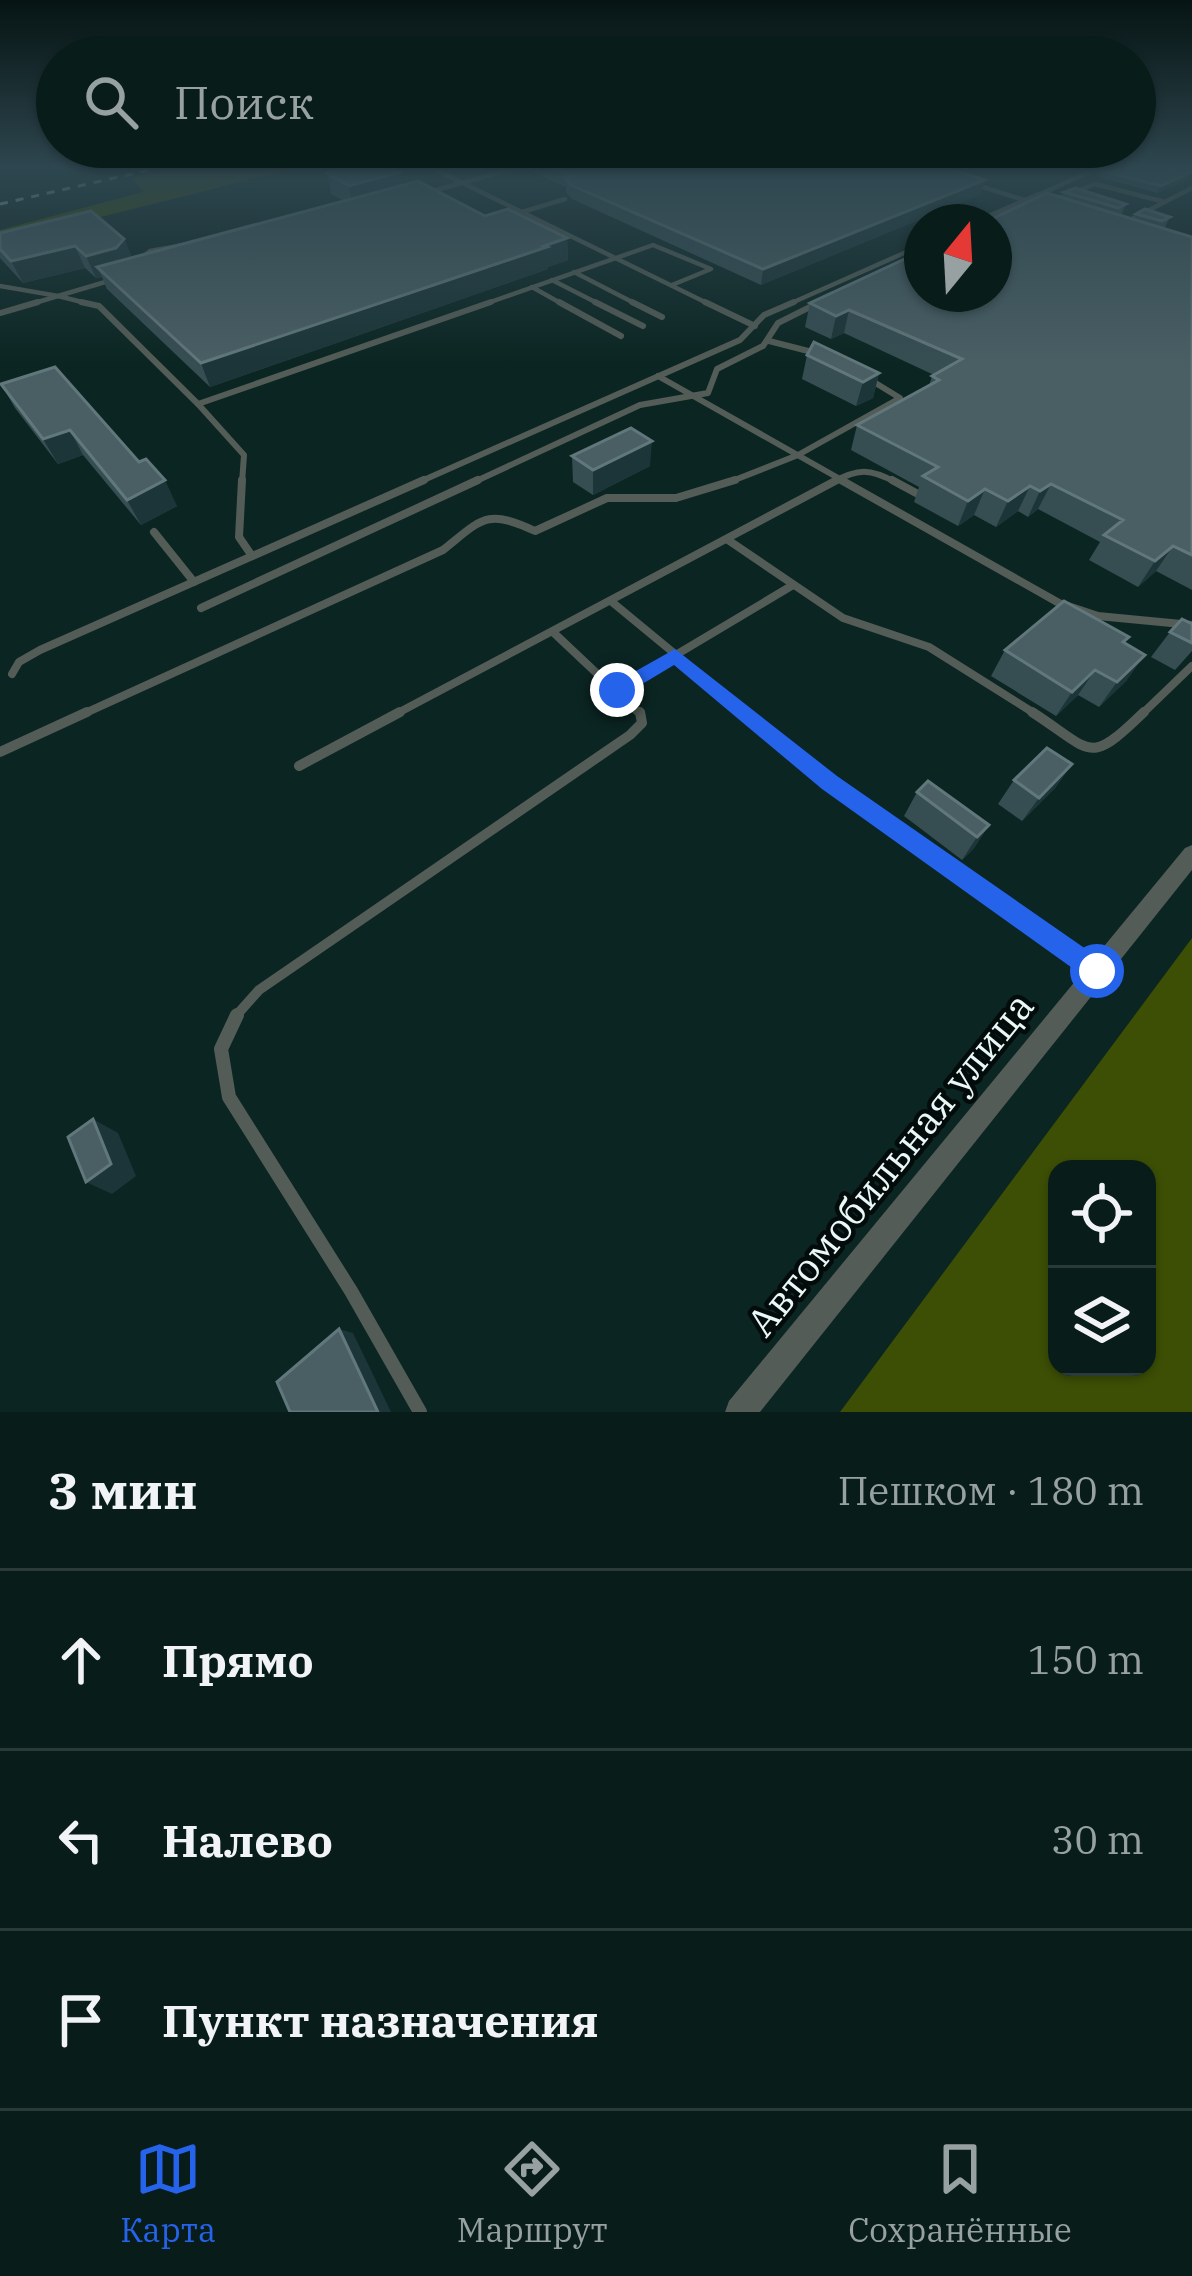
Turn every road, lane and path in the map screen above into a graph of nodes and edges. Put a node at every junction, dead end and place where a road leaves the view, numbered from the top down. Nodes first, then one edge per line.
1 (565, 233) edge
2 (1126, 233) edge
3 (1133, 235) edge
4 (198, 243) edge
5 (904, 253) edge
6 (616, 258) junction
7 (904, 264) edge
8 (574, 272) junction
9 (552, 280) junction
10 (672, 285) junction
11 (0, 286) edge
12 (532, 287) junction
13 (80, 290) junction
14 (58, 296) junction
15 (99, 306) junction
16 (0, 313) edge
17 (662, 317) dead end
18 (643, 326) dead end
19 (754, 326) junction
20 (621, 335) dead end
21 (769, 341) junction
22 (829, 360) edge
23 (851, 370) edge
24 (658, 376) junction
25 (697, 398) junction
26 (199, 404) junction
27 (798, 455) junction
28 (840, 479) junction
29 (916, 493) dead end
30 (154, 532) dead end
31 (728, 540) junction
32 (252, 556) junction
33 (194, 582) junction
34 (793, 585) junction
35 (612, 602) junction
36 (202, 608) dead end
37 (1192, 625) edge
38 (554, 633) junction
39 (675, 656) junction
40 (1192, 666) edge
41 (12, 674) dead end
42 (617, 690) junction
43 (0, 752) edge
44 (298, 766) dead end
45 (1192, 854) edge
46 (1097, 971) junction
47 (420, 1412) edge
48 (740, 1412) edge

1 - 6 lane
2 - 3 lane
4 - 13 lane
5 - 19 lane
6 - 8 lane
6 - 10 lane
6 - 10 lane
7 - 21 lane
8 - 9 lane
8 - 17 lane
9 - 12 lane
9 - 18 lane
10 - 19 lane
11 - 14 lane
12 - 20 lane
12 - 26 lane
13 - 14 lane
13 - 15 lane
14 - 15 lane
14 - 16 lane
15 - 26 lane
19 - 24 lane
21 - 22 lane
21 - 25 lane
23 - 27 lane
24 - 25 lane
24 - 32 lane
25 - 27 lane
25 - 36 lane
26 - 32 lane
27 - 28 lane
27 - 43 lane
28 - 29 lane
28 - 31 lane
28 - 37 lane
30 - 33 lane
31 - 34 lane
31 - 35 lane
32 - 33 lane
33 - 41 lane
34 - 39 lane
34 - 40 lane
35 - 38 lane
35 - 39 lane
38 - 42 lane
38 - 44 lane
39 - 42 lane
39 - 46 lane
42 - 47 lane
45 - 46 street, Автомобильная улица
46 - 48 street, Автомобильная улица

